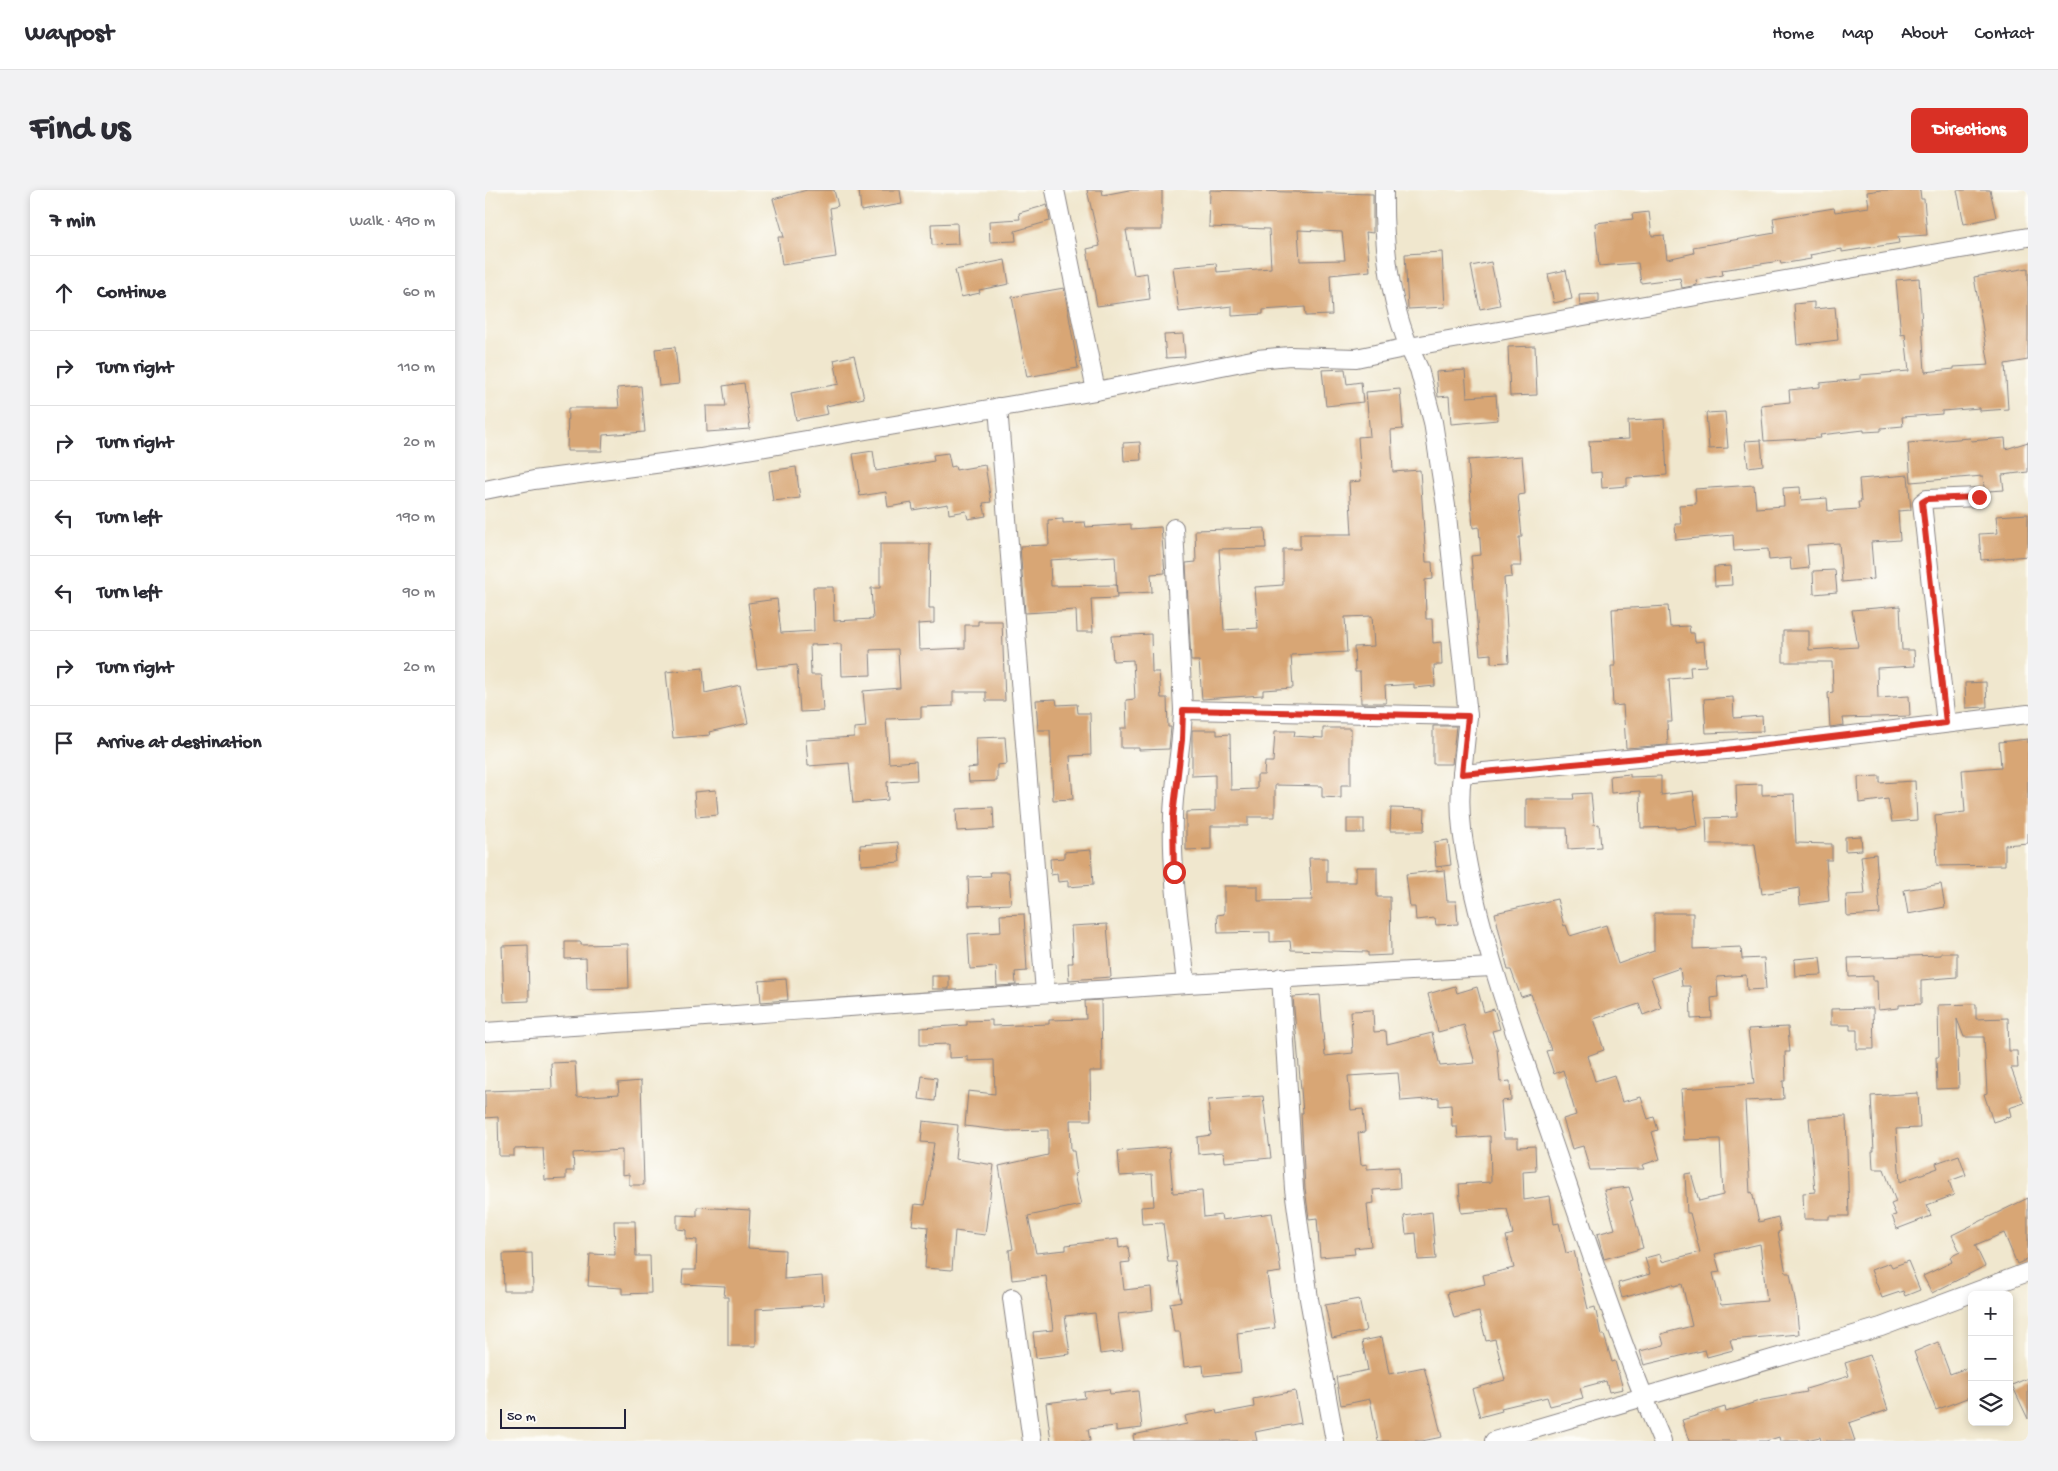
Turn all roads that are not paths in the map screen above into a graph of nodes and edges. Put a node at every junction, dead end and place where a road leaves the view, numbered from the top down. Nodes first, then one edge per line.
1 (1055, 190) edge
2 (1384, 190) edge
3 (2028, 237) edge
4 (1409, 347) junction
5 (1096, 391) junction
6 (998, 407) junction
7 (485, 490) edge
8 (1979, 497) dead end
9 (1174, 528) dead end
10 (1183, 710) junction
11 (2028, 714) edge
12 (1468, 716) junction
13 (1946, 723) junction
14 (1462, 774) junction
15 (1493, 967) junction
16 (1281, 977) junction
17 (1186, 984) junction
18 (1045, 992) junction
19 (485, 1032) edge
20 (2028, 1272) edge
21 (1012, 1298) dead end
22 (1643, 1396) junction
23 (1031, 1441) edge
24 (1335, 1441) edge
25 (1494, 1441) edge
26 (1662, 1441) edge

1 - 5 street
2 - 4 street
3 - 4 street
4 - 5 street
4 - 12 street
5 - 6 street
6 - 7 street
6 - 18 street
8 - 13 street
9 - 10 street
10 - 12 street
10 - 17 street
11 - 13 street
12 - 14 street
13 - 14 street
14 - 15 street
15 - 16 street
15 - 22 street
16 - 17 street
16 - 24 street
17 - 18 street
18 - 19 street
20 - 22 street
21 - 23 street
22 - 25 street
22 - 26 street

